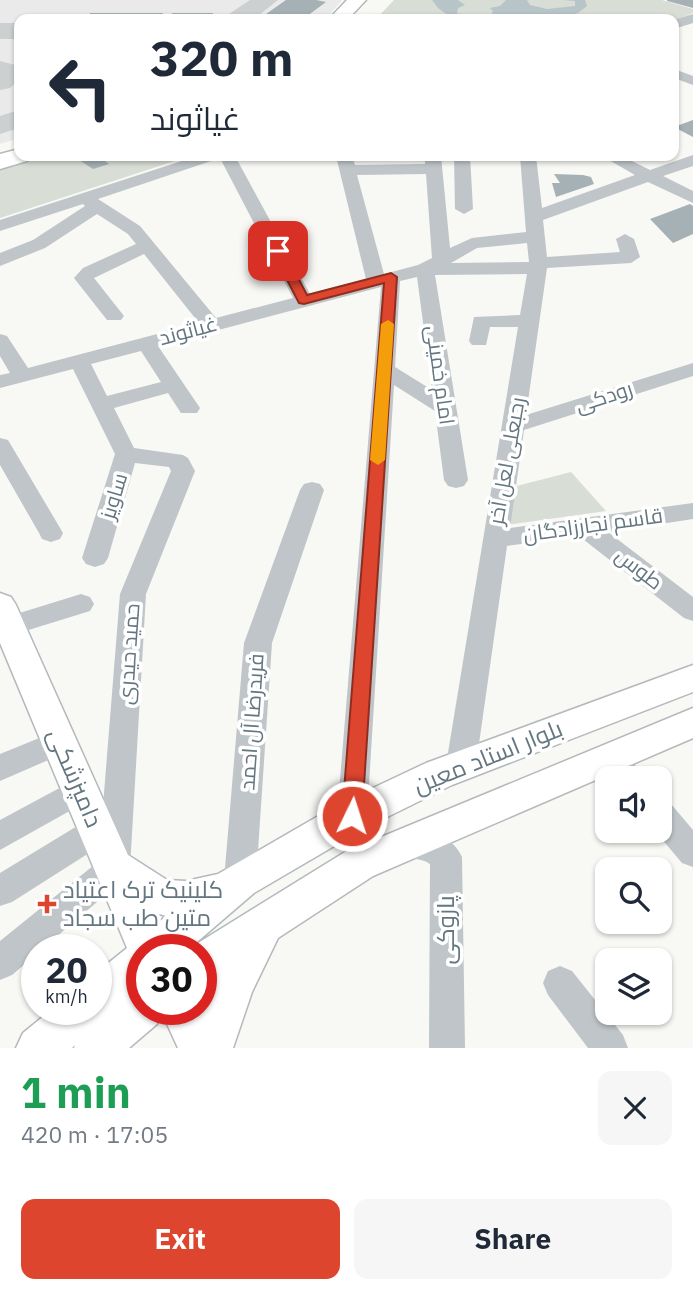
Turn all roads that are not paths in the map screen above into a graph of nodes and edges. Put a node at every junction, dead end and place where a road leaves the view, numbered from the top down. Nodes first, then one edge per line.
1 (693, 160) edge
2 (200, 161) edge
3 (229, 161) edge
4 (462, 161) edge
5 (528, 161) edge
6 (621, 161) edge
7 (346, 163) edge
8 (434, 171) edge
9 (651, 175) junction
10 (463, 186) junction
11 (693, 198) edge
12 (90, 202) junction
13 (464, 209) dead end
14 (534, 227) junction
15 (13, 229) edge
16 (46, 239) junction
17 (625, 239) dead end
18 (147, 246) junction
19 (0, 260) edge
20 (537, 266) junction
21 (436, 267) junction
22 (383, 279) junction
23 (304, 300) junction
24 (114, 316) dead end
25 (529, 321) junction
26 (211, 325) junction
27 (0, 340) edge
28 (480, 341) dead end
29 (146, 343) junction
30 (79, 361) junction
31 (384, 369) junction
32 (693, 369) edge
33 (23, 376) junction
34 (0, 382) edge
35 (174, 385) junction
36 (102, 404) junction
37 (444, 407) junction
38 (189, 408) dead end
39 (514, 426) junction
40 (0, 445) edge
41 (126, 454) junction
42 (456, 480) dead end
43 (312, 490) dead end
44 (693, 511) edge
45 (585, 527) junction
46 (51, 533) dead end
47 (494, 539) junction
48 (95, 558) dead end
49 (81, 604) dead end
50 (693, 611) edge
51 (7, 633) edge
52 (693, 678) edge
53 (693, 722) edge
54 (60, 742) junction
55 (461, 765) junction
56 (622, 766) edge
57 (0, 768) edge
58 (595, 776) edge
59 (80, 790) junction
60 (352, 816) junction
61 (672, 828) edge
62 (97, 830) junction
63 (0, 836) edge
64 (404, 845) junction
65 (693, 853) edge
66 (359, 864) junction
67 (114, 868) junction
68 (233, 885) junction
69 (0, 891) edge
70 (265, 921) junction
71 (142, 934) edge
72 (175, 934) edge
73 (217, 953) edge
74 (0, 963) edge
75 (126, 975) edge
76 (560, 983) dead end
77 (112, 987) edge
78 (126, 1023) edge
79 (66, 1025) edge
80 (190, 1025) edge
81 (38, 1048) edge
82 (96, 1048) edge
83 (201, 1048) edge
84 (211, 1048) edge
85 (447, 1048) edge
86 (610, 1048) edge

1 - 9 street
2 - 12 street
3 - 23 street
4 - 10 street
5 - 14 street, رجبعلی لعل آخر
6 - 9 street
7 - 8 street
7 - 22 street
8 - 10 street
8 - 21 street, امام خمینی
9 - 11 street
9 - 14 street
10 - 13 street
12 - 15 street
12 - 16 street
12 - 18 street
14 - 20 street, رجبعلی لعل آخر
14 - 21 street
15 - 16 street
16 - 19 street
17 - 20 street
18 - 24 street
18 - 26 street
20 - 21 street
20 - 25 street, رجبعلی لعل آخر
21 - 22 street, غیاثوند
21 - 37 street, امام خمینی
22 - 23 street, غیاثوند
22 - 31 street
23 - 26 street, غیاثوند
25 - 28 street
25 - 39 street, رجبعلی لعل آخر
26 - 29 street, غیاثوند
27 - 33 street
29 - 30 street, غیاثوند
29 - 35 street
30 - 33 street, غیاثوند
30 - 36 street, ساویز
31 - 37 street
31 - 60 street
32 - 39 street, رودکی
33 - 34 street, غیاثوند
35 - 36 street
35 - 38 street
36 - 41 street, ساویز
37 - 42 street, امام خمینی
39 - 47 street, رجبعلی لعل آخر
40 - 46 street
41 - 48 street, ساویز
41 - 67 street, حمید حیدری
43 - 68 street, فریدرضا آل احمد
44 - 45 street, قاسم نجارزادگان
45 - 47 street, قاسم نجارزادگان
45 - 50 street, طوس
47 - 55 street, رجبعلی لعل آخر
49 - 51 street
51 - 54 main road, دامپزشکی
52 - 55 main road, بلوار استاد معین
53 - 56 main road, بلوار استاد معین
54 - 57 street
54 - 59 main road, دامپزشکی
55 - 60 main road, بلوار استاد معین
58 - 64 main road, بلوار استاد معین
59 - 62 main road, دامپزشکی
59 - 63 street
60 - 66 main road
60 - 68 main road, بلوار استاد معین
61 - 65 street
62 - 67 main road, دامپزشکی
62 - 69 street
64 - 66 main road, بلوار استاد معین
64 - 85 street, پازوکی
66 - 70 main road, بلوار استاد معین
67 - 68 main road
67 - 71 main road, دامپزشکی
67 - 74 street
68 - 72 main road, بلوار استاد معین
70 - 73 main road, بلوار استاد معین
70 - 84 main road
75 - 77 main road
76 - 86 street
78 - 82 main road
79 - 81 main road
80 - 83 main road

